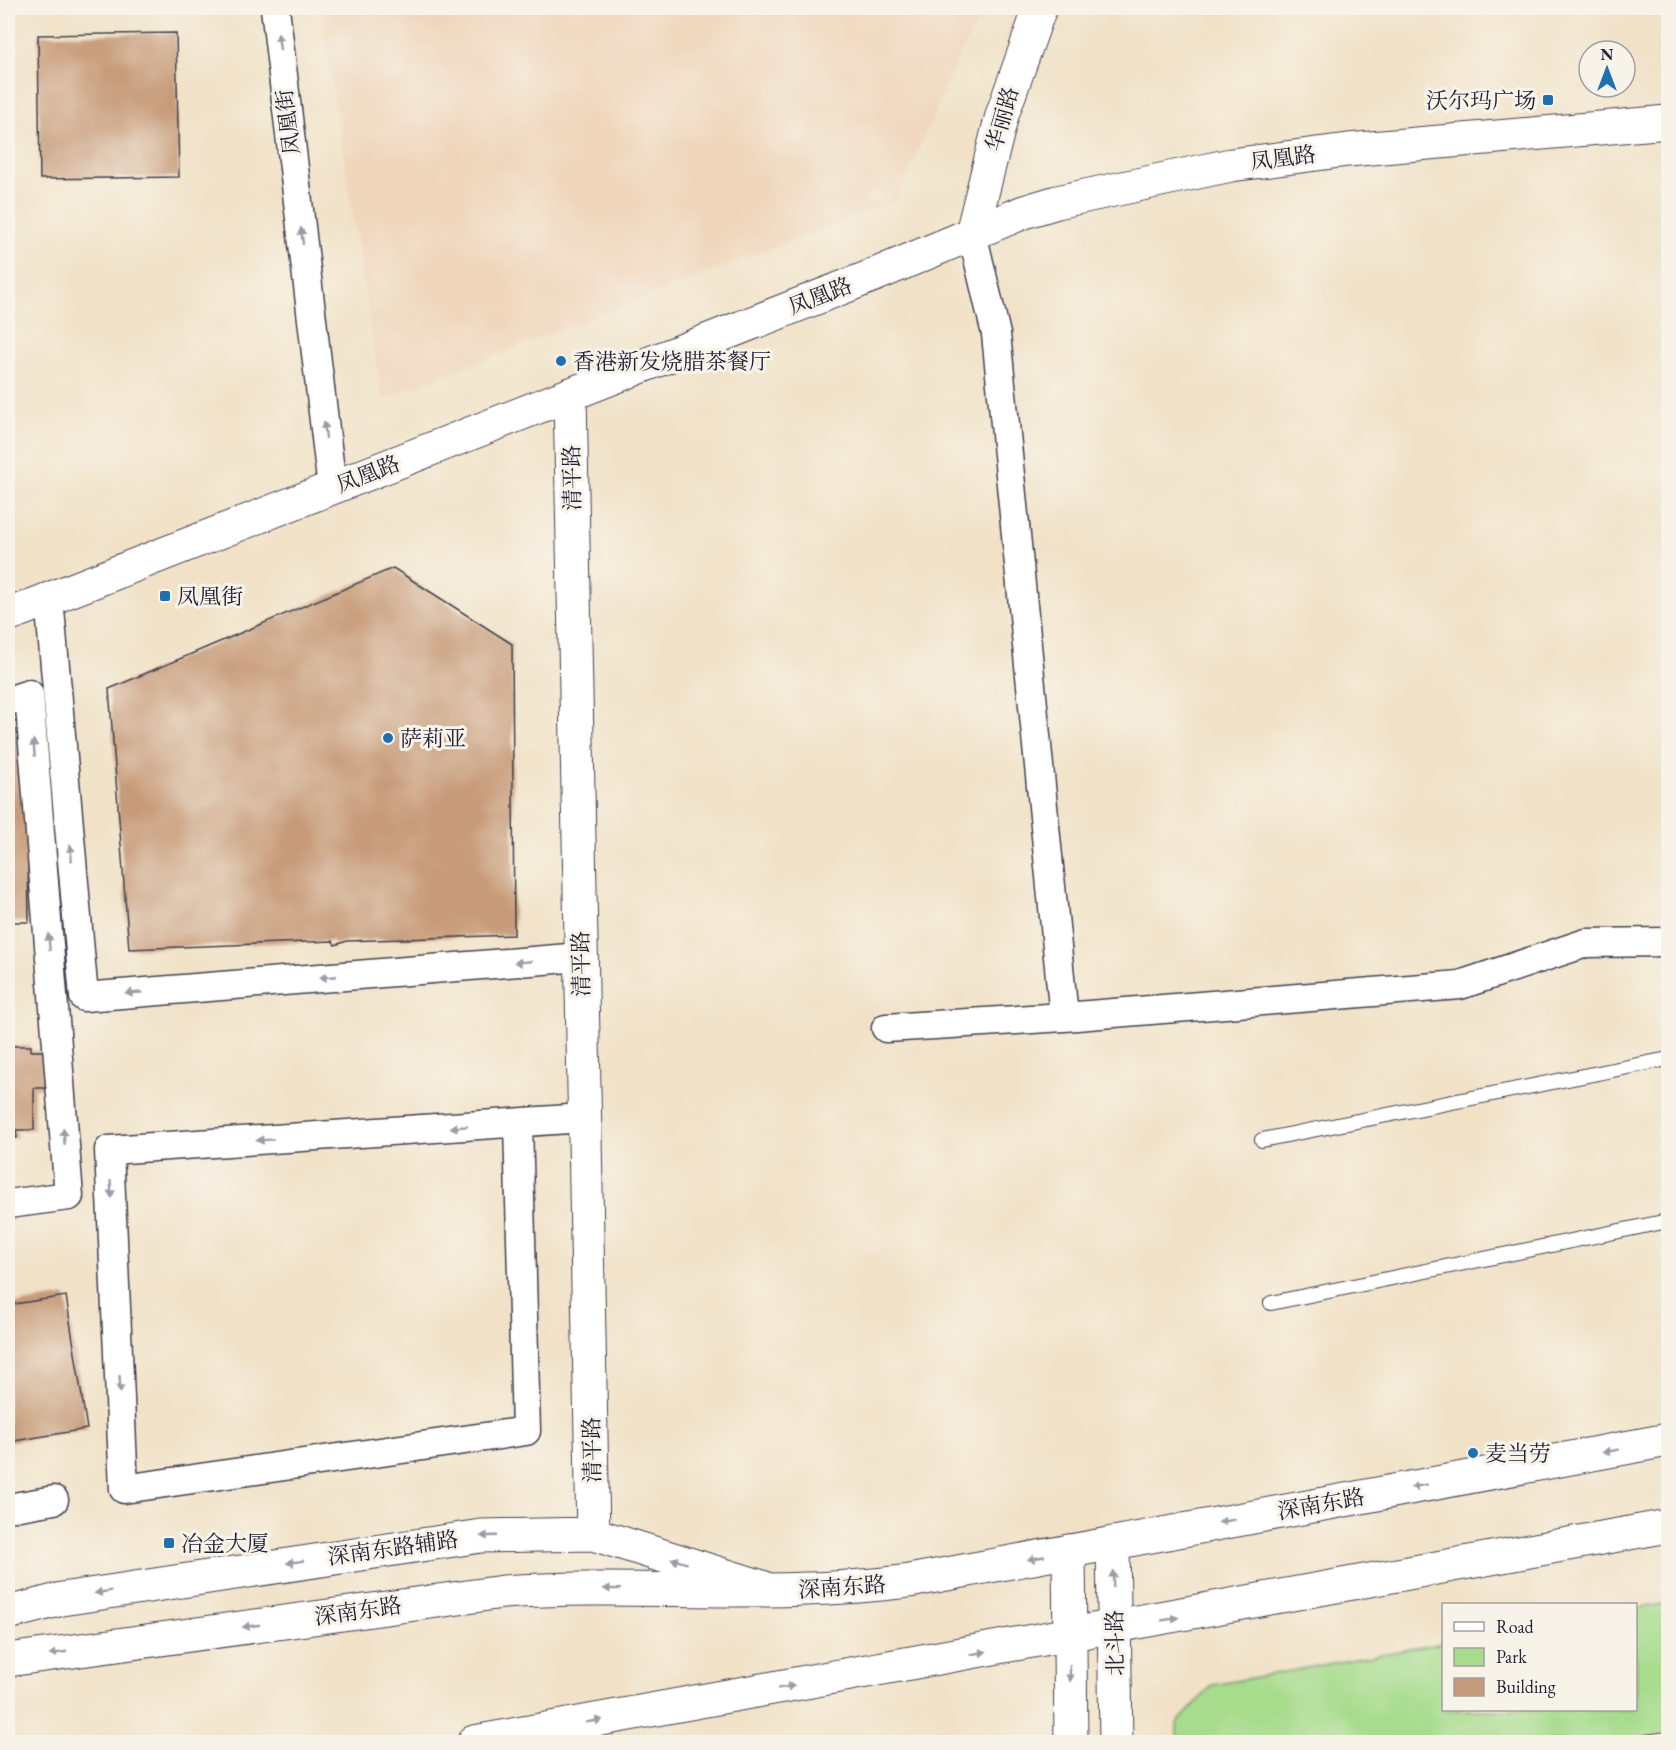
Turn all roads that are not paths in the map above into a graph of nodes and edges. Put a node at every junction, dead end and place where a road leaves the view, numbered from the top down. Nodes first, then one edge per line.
1 (275, 8) edge
2 (1040, 8) edge
3 (1668, 122) edge
4 (972, 233) junction
5 (570, 394) junction
6 (332, 488) junction
7 (49, 598) junction
8 (8, 615) edge
9 (8, 701) edge
10 (1668, 942) edge
11 (581, 957) junction
12 (1064, 1017) junction
13 (885, 1028) dead end
14 (1668, 1059) edge
15 (584, 1118) junction
16 (518, 1123) junction
17 (1262, 1140) dead end
18 (8, 1204) edge
19 (1668, 1221) edge
20 (1271, 1303) dead end
21 (1668, 1440) edge
22 (54, 1500) dead end
23 (8, 1508) edge
24 (1668, 1526) edge
25 (593, 1534) junction
26 (1113, 1543) junction
27 (1069, 1551) junction
28 (775, 1591) junction
29 (8, 1612) edge
30 (1114, 1629) junction
31 (1070, 1637) junction
32 (8, 1660) edge
33 (1668, 1739) edge
34 (474, 1743) edge
35 (1071, 1743) edge
36 (1116, 1743) edge
37 (1647, 1743) edge

6 -> 1 street, 凤凰街
2 - 4 main road, 华丽路
3 - 4 main road, 凤凰路
4 - 5 main road, 凤凰路
4 - 12 street
5 - 6 main road, 凤凰路
5 - 11 main road, 清平路
6 - 7 main road, 凤凰路
7 - 8 main road, 凤凰路
11 -> 7 street
18 -> 9 street
10 - 12 street
11 - 15 main road, 清平路
12 - 13 street
14 - 17 lane
15 - 16 street
15 - 25 main road, 清平路
16 -> 16 street
19 - 20 lane
21 -> 26 main road, 深南东路
22 - 23 street
30 -> 24 main road
28 -> 25 main road, 深南东路辅路
25 -> 29 main road, 深南东路辅路
26 - 27 main road, 深南东路
30 -> 26 main road, 北斗路
27 -> 28 main road, 深南东路
27 - 31 main road, 北斗路
28 -> 32 main road, 深南东路
30 - 31 main road
30 - 36 main road, 北斗路
34 -> 31 main road
31 -> 35 main road, 北斗路
33 - 37 lane

